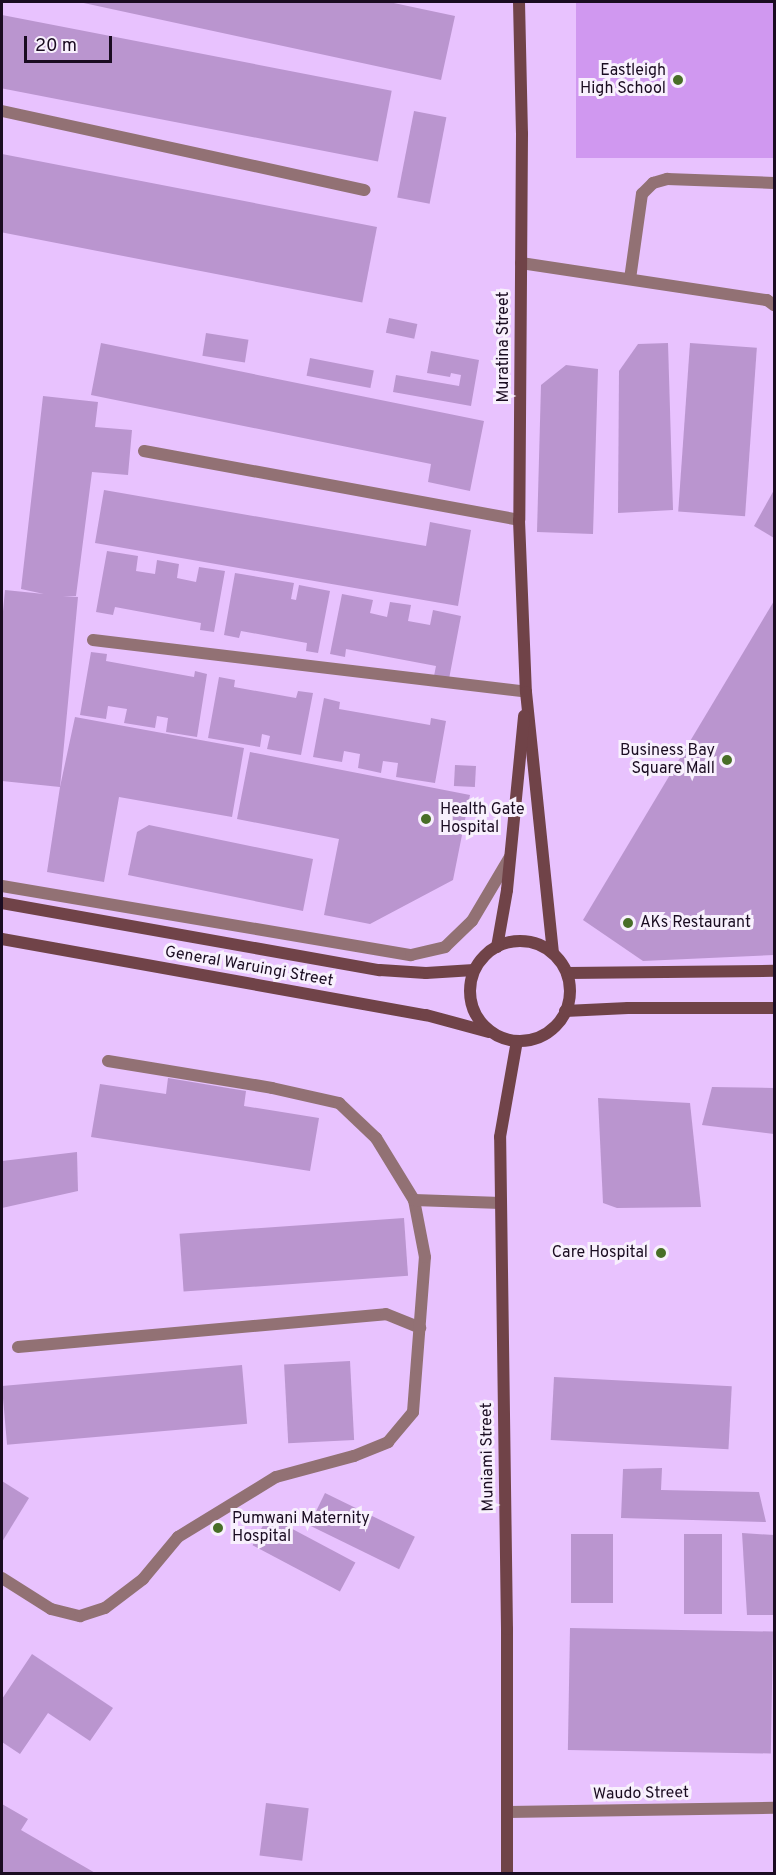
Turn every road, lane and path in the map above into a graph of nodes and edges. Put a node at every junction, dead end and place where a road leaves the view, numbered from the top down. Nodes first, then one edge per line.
1 (519, 2) edge
2 (2, 111) edge
3 (774, 183) edge
4 (364, 190) dead end
5 (521, 263) junction
6 (630, 279) junction
7 (774, 305) edge
8 (144, 451) dead end
9 (519, 520) junction
10 (93, 640) dead end
11 (526, 692) junction
12 (510, 857) junction
13 (2, 886) edge
14 (2, 903) edge
15 (2, 939) edge
16 (497, 947) junction
17 (553, 951) junction
18 (474, 969) junction
19 (774, 971) edge
20 (567, 973) junction
21 (774, 1008) edge
22 (565, 1011) junction
23 (489, 1032) junction
24 (517, 1041) junction
25 (108, 1061) dead end
26 (414, 1200) junction
27 (501, 1203) junction
28 (420, 1328) junction
29 (18, 1347) dead end
30 (2, 1578) edge
31 (774, 1808) edge
32 (507, 1812) junction
33 (507, 1874) edge

1 - 5 main road, Muratina Street
2 - 4 street
3 - 6 street
5 - 6 street
5 - 9 main road, Muratina Street
6 - 7 street
8 - 9 street
9 - 11 main road, Muratina Street
10 - 11 street
11 - 12 main road, Muratina Street
11 - 17 main road, Muratina Street
12 - 13 street
12 - 16 main road, Muratina Street
14 - 18 main road, General Waruingi Street
15 - 23 main road, General Waruingi Street
16 - 17 main road
16 - 18 main road
17 - 20 main road
18 - 23 main road
19 - 20 main road
20 - 22 main road
21 - 22 main road
22 - 24 main road
23 - 24 main road
24 - 27 main road, Muniami Street
25 - 26 street
26 - 27 street
26 - 28 street
27 - 32 main road, Muniami Street
28 - 29 street
28 - 30 street
31 - 32 street, Waudo Street
32 - 33 main road, Muniami Street

